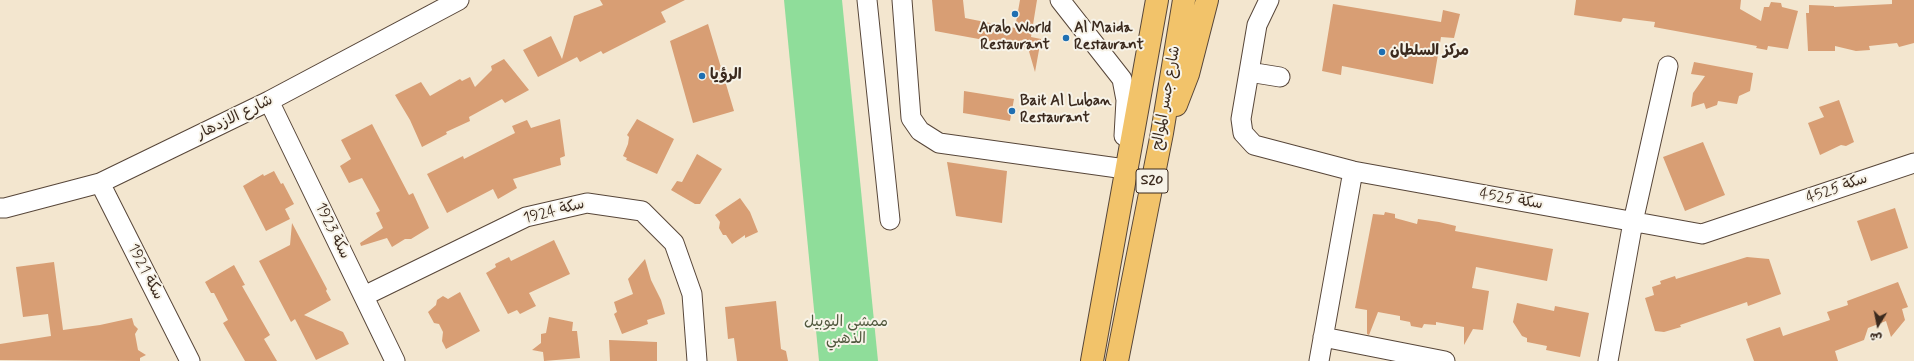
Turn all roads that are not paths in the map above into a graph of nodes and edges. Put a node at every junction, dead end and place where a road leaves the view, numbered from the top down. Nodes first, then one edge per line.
1 (459, 0) edge
2 (867, 0) edge
3 (902, 0) edge
4 (1060, 0) edge
5 (1157, 0) edge
6 (1184, 0) edge
7 (1207, 0) edge
8 (1269, 0) edge
9 (1668, 66) dead end
10 (1249, 72) junction
11 (1280, 77) dead end
12 (269, 101) junction
13 (1162, 133) junction
14 (1914, 163) edge
15 (1118, 168) junction
16 (1353, 171) junction
17 (100, 183) junction
18 (0, 208) edge
19 (890, 220) dead end
20 (1633, 222) junction
21 (1115, 232) junction
22 (364, 296) junction
23 (1323, 337) junction
24 (186, 359) edge
25 (395, 361) edge
26 (697, 361) edge
27 (1092, 361) edge
28 (1117, 361) edge
29 (1319, 361) edge
30 (1445, 361) edge
31 (1608, 361) edge

1 - 12 street, شارع الازدهار
2 - 19 street
3 - 15 street
4 - 15 street
5 - 21 main road, شارع جسر الموالح / S20
6 - 13 main road, شارع جسر الموالح / S20
7 - 13 main road
8 - 10 street, سكة 4525
9 - 20 street
10 - 11 street
10 - 16 street, سكة 4525
12 - 17 street, شارع الازدهار
12 - 22 street, سكة 1923
13 - 28 main road, شارع جسر الموالح / S20
14 - 20 street, سكة 4525
15 - 21 street
16 - 20 street, سكة 4525
16 - 23 street
17 - 18 street, شارع الازدهار
17 - 24 street, سكة 1921
20 - 31 street
21 - 27 main road, شارع جسر الموالح / S20
22 - 25 street, سكة 1923
22 - 26 street, سكة 1924
23 - 29 street
23 - 30 street

